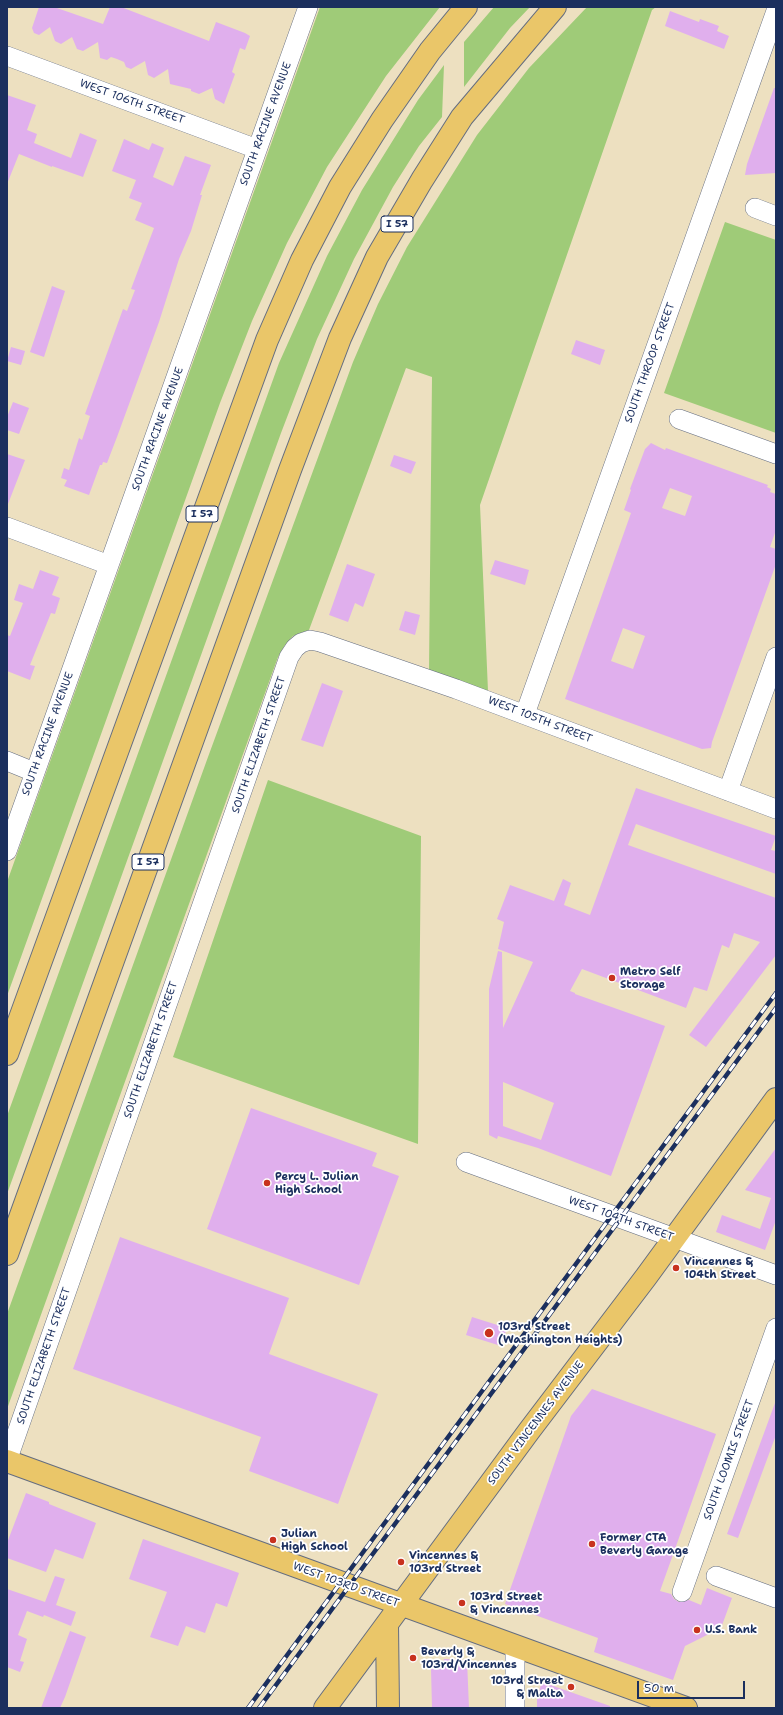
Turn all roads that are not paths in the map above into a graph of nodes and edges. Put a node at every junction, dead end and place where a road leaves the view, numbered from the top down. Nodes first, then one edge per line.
1 (308, 7) edge
2 (466, 7) edge
3 (555, 7) edge
4 (776, 11) edge
5 (7, 56) edge
6 (257, 149) junction
7 (755, 208) dead end
8 (776, 216) edge
9 (679, 419) dead end
10 (776, 454) edge
11 (7, 527) edge
12 (109, 565) junction
13 (301, 643) joint
14 (776, 656) edge
15 (524, 714) junction
16 (7, 762) edge
17 (34, 772) junction
18 (728, 791) junction
19 (776, 809) edge
20 (7, 851) edge
21 (7, 1054) edge
22 (776, 1099) edge
23 (466, 1162) dead end
24 (674, 1239) junction
25 (7, 1254) edge
26 (776, 1275) edge
27 (776, 1328) edge
28 (7, 1461) edge
29 (691, 1566) junction
30 (682, 1592) dead end
31 (776, 1598) edge
32 (400, 1606) junction
33 (387, 1624) junction
34 (516, 1647) junction
35 (325, 1708) edge
36 (388, 1708) edge
37 (515, 1708) edge
38 (686, 1708) edge

1 - 6 street, SOUTH RACINE AVENUE
2 - 21 main road, I 57
3 - 25 main road, I 57
4 - 15 street, SOUTH THROOP STREET
5 - 6 street, WEST 106TH STREET
6 - 12 street, SOUTH RACINE AVENUE
7 - 8 street
9 - 10 street
11 - 12 street
12 - 17 street, SOUTH RACINE AVENUE
13 - 15 street, WEST 105TH STREET
13 - 28 street, SOUTH ELIZABETH STREET
14 - 18 street
15 - 18 street, WEST 105TH STREET
16 - 17 street
17 - 20 street, SOUTH RACINE AVENUE
18 - 19 street, WEST 105TH STREET
22 - 24 main road, SOUTH VINCENNES AVENUE
23 - 24 street, WEST 104TH STREET
24 - 26 street, WEST 104TH STREET
24 - 32 main road, SOUTH VINCENNES AVENUE
27 - 29 street, SOUTH LOOMIS STREET
28 - 32 main road, WEST 103RD STREET
29 - 30 street, SOUTH LOOMIS STREET
29 - 31 street
32 - 33 main road, SOUTH VINCENNES AVENUE
32 - 34 main road, WEST 103RD STREET
33 - 35 main road, SOUTH VINCENNES AVENUE
33 - 36 main road
34 - 37 street
34 - 38 main road, WEST 103RD STREET

